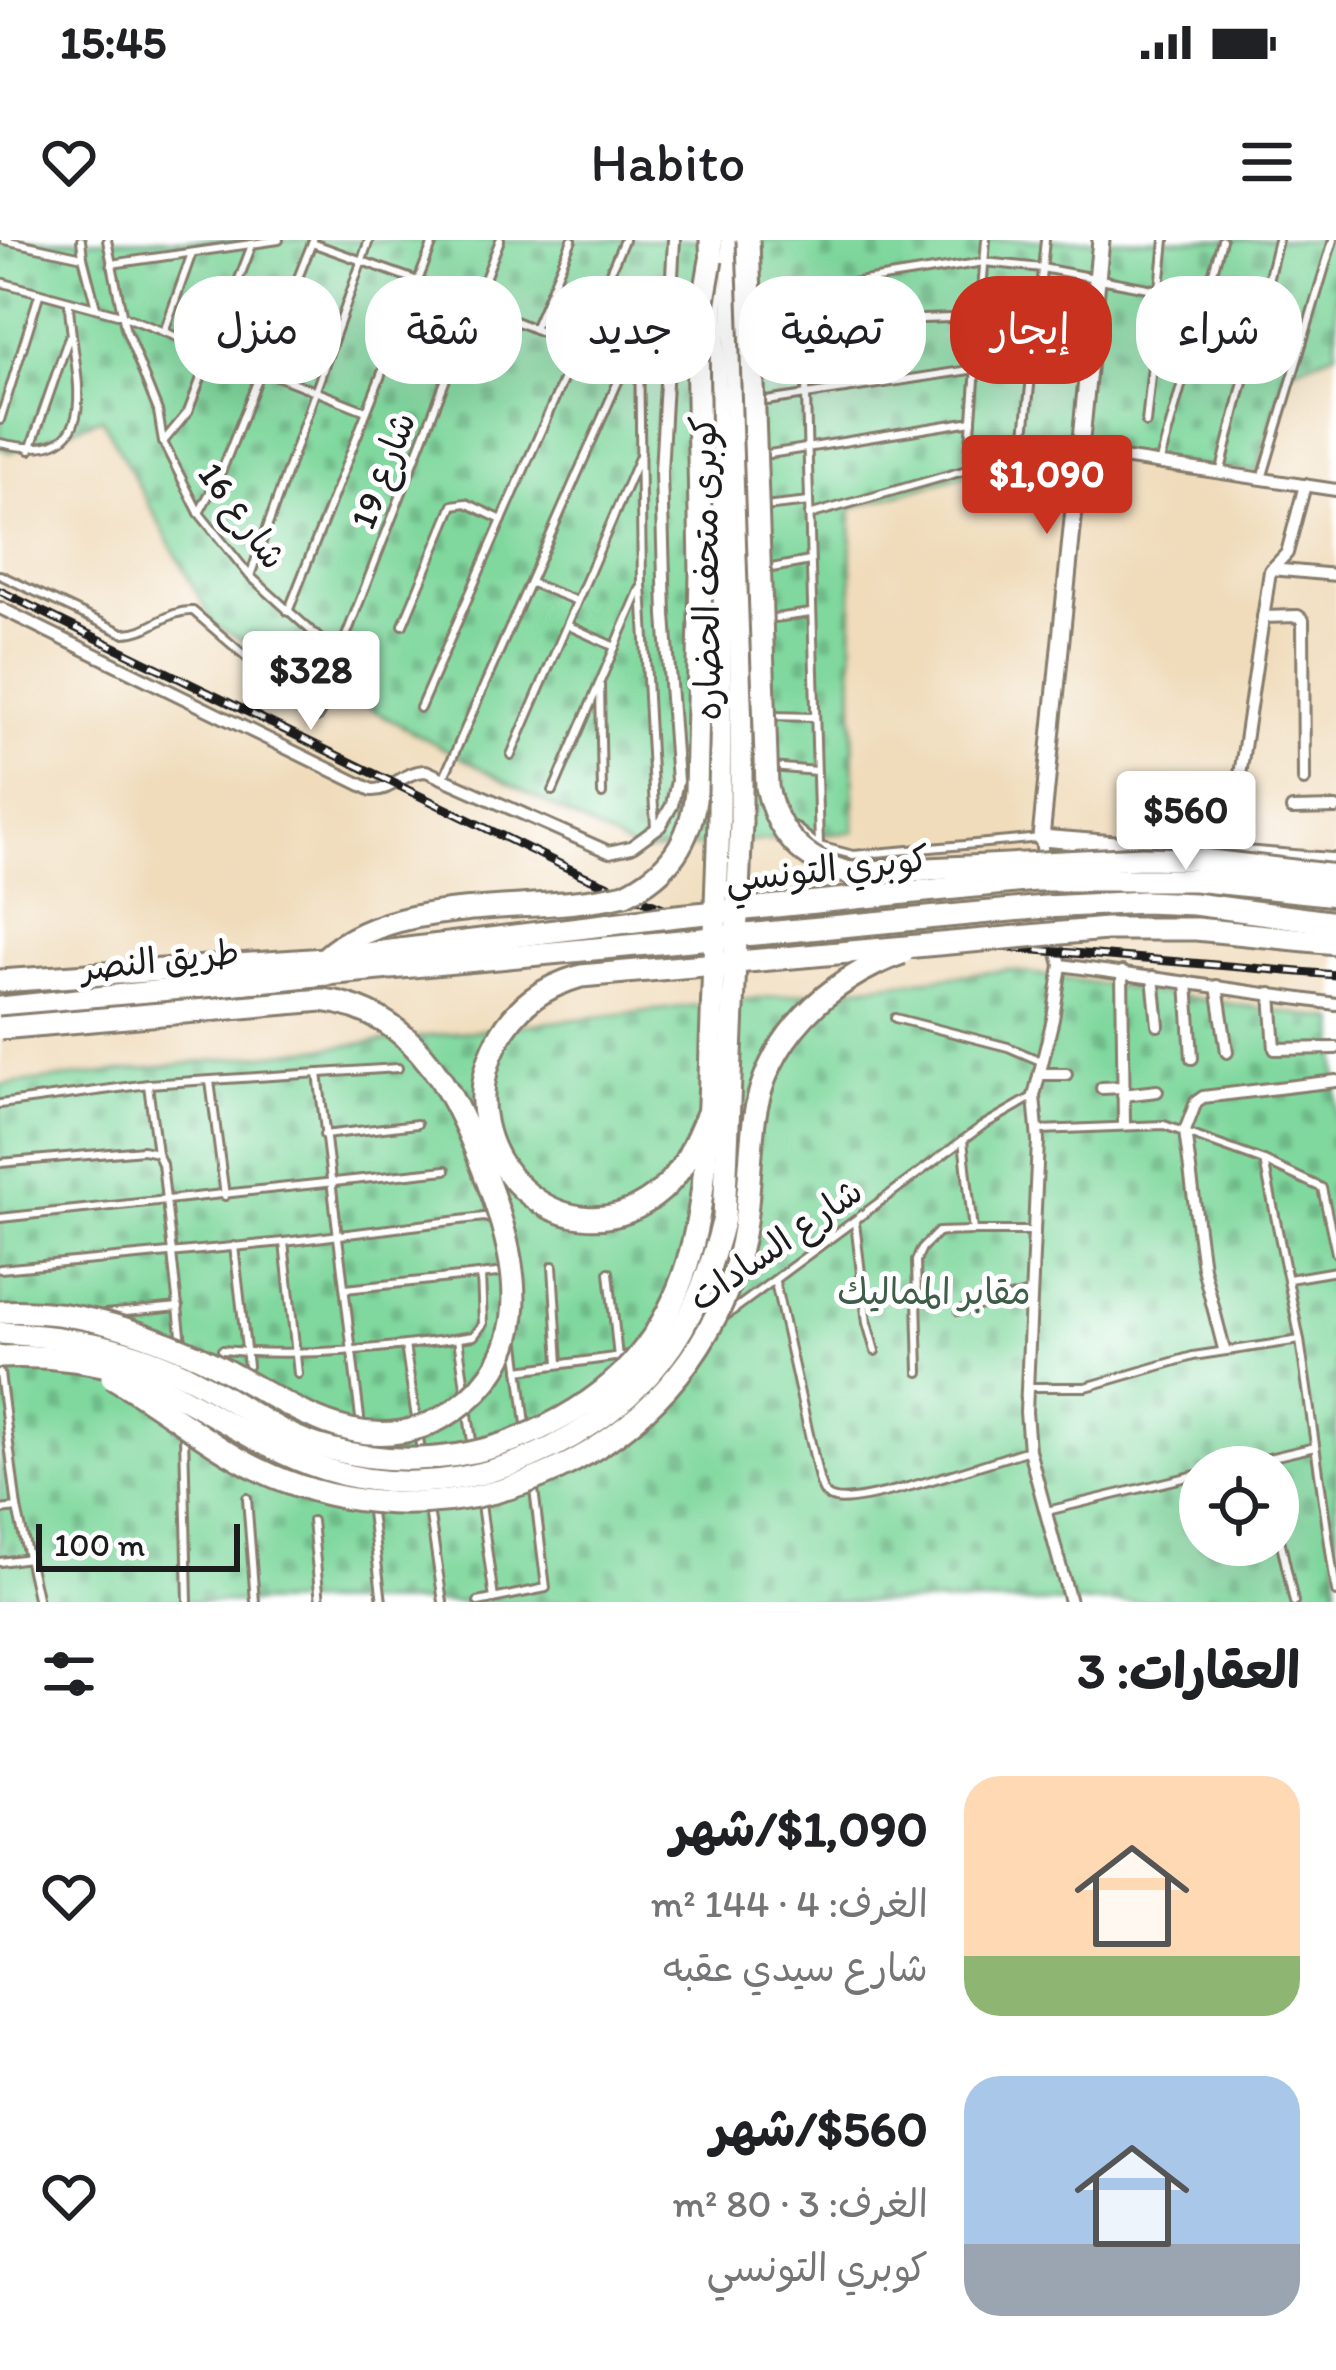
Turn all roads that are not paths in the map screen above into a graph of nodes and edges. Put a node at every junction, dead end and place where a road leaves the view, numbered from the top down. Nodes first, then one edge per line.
1 (4, 240) edge
2 (81, 240) edge
3 (107, 240) edge
4 (279, 240) edge
5 (369, 240) edge
6 (434, 240) edge
7 (500, 240) edge
8 (572, 240) edge
9 (624, 240) edge
10 (674, 240) edge
11 (732, 240) edge
12 (753, 240) edge
13 (986, 240) edge
14 (1045, 240) edge
15 (1101, 240) edge
16 (1165, 240) edge
17 (1222, 240) edge
18 (1278, 240) edge
19 (1333, 240) edge
20 (312, 241) edge
21 (252, 245) junction
22 (711, 250) edge
23 (192, 253) junction
24 (83, 257) junction
25 (360, 261) junction
26 (984, 262) junction
27 (111, 264) junction
28 (1042, 268) junction
29 (240, 276) edge
30 (299, 276) edge
31 (404, 276) edge
32 (420, 276) edge
33 (486, 276) edge
34 (609, 276) edge
35 (755, 276) edge
36 (893, 276) edge
37 (983, 276) edge
38 (1087, 276) edge
39 (1098, 276) edge
40 (1162, 276) edge
41 (1212, 276) edge
42 (0, 282) edge
43 (39, 295) junction
44 (69, 304) junction
45 (96, 308) junction
46 (121, 315) junction
47 (522, 324) edge
48 (534, 329) junction
49 (164, 332) junction
50 (70, 334) junction
51 (546, 334) edge
52 (174, 336) edge
53 (950, 373) edge
54 (198, 384) edge
55 (257, 384) edge
56 (298, 384) edge
57 (377, 384) edge
58 (445, 384) edge
59 (562, 384) edge
60 (620, 384) edge
61 (641, 384) edge
62 (758, 384) edge
63 (806, 384) edge
64 (975, 384) edge
65 (1088, 384) edge
66 (1150, 384) edge
67 (1182, 384) edge
68 (316, 391) junction
69 (806, 395) junction
70 (759, 402) junction
71 (366, 411) junction
72 (0, 421) edge
73 (973, 421) junction
74 (1146, 423) dead end
75 (163, 442) junction
76 (0, 443) edge
77 (1082, 445) junction
78 (808, 446) junction
79 (30, 450) junction
80 (643, 450) junction
81 (1023, 454) junction
82 (761, 455) junction
83 (1160, 460) junction
84 (1221, 470) junction
85 (968, 471) junction
86 (1262, 478) junction
87 (1305, 485) junction
88 (1336, 490) edge
89 (808, 502) junction
90 (763, 507) junction
91 (199, 513) junction
92 (809, 515) junction
93 (502, 520) junction
94 (810, 561) junction
95 (764, 569) junction
96 (1271, 569) junction
97 (1336, 574) edge
98 (0, 575) edge
99 (250, 576) junction
100 (531, 583) junction
101 (642, 585) junction
102 (577, 601) junction
103 (0, 608) edge
104 (288, 612) junction
105 (811, 613) junction
106 (1263, 617) junction
107 (766, 620) junction
108 (403, 625) dead end
109 (567, 625) junction
110 (615, 647) junction
111 (339, 656) junction
112 (600, 681) junction
113 (420, 708) dead end
114 (771, 716) junction
115 (814, 717) junction
116 (511, 755) dead end
117 (772, 767) junction
118 (816, 772) junction
119 (444, 778) junction
120 (1304, 780) dead end
121 (553, 791) dead end
122 (602, 794) dead end
123 (1336, 808) edge
124 (1292, 809) dead end
125 (730, 821) junction
126 (655, 830) junction
127 (1041, 838) junction
128 (819, 846) junction
129 (1229, 850) junction
130 (1336, 862) edge
131 (1336, 876) edge
132 (1336, 895) edge
133 (1336, 923) edge
134 (942, 942) junction
135 (1336, 943) edge
136 (1060, 965) junction
137 (326, 966) junction
138 (1122, 972) junction
139 (1153, 976) junction
140 (0, 981) edge
141 (1186, 982) junction
142 (1217, 986) junction
143 (1271, 994) junction
144 (1336, 1004) edge
145 (0, 1008) edge
146 (895, 1018) dead end
147 (1158, 1025) dead end
148 (0, 1028) edge
149 (1336, 1048) edge
150 (1227, 1052) dead end
151 (1192, 1058) dead end
152 (398, 1068) dead end
153 (1041, 1068) junction
154 (318, 1073) junction
155 (1066, 1074) dead end
156 (210, 1081) junction
157 (1336, 1081) edge
158 (148, 1084) junction
159 (1102, 1088) dead end
160 (1123, 1091) junction
161 (1156, 1091) dead end
162 (1034, 1096) junction
163 (0, 1103) edge
164 (710, 1112) junction
165 (416, 1124) dead end
166 (1124, 1124) junction
167 (1037, 1130) junction
168 (1185, 1131) junction
169 (324, 1135) junction
170 (963, 1140) junction
171 (157, 1153) junction
172 (1264, 1161) junction
173 (0, 1163) edge
174 (446, 1170) dead end
175 (332, 1184) junction
176 (225, 1196) junction
177 (167, 1203) junction
178 (0, 1218) edge
179 (856, 1223) junction
180 (973, 1231) junction
181 (1032, 1231) junction
182 (338, 1235) junction
183 (284, 1242) junction
184 (234, 1246) junction
185 (173, 1252) junction
186 (1336, 1253) edge
187 (553, 1266) dead end
188 (0, 1269) edge
189 (1336, 1271) edge
190 (507, 1272) junction
191 (609, 1272) dead end
192 (481, 1275) junction
193 (1289, 1279) junction
194 (775, 1282) junction
195 (344, 1289) junction
196 (1029, 1293) junction
197 (178, 1307) junction
198 (959, 1311) dead end
199 (0, 1312) edge
200 (0, 1323) edge
201 (0, 1334) edge
202 (458, 1339) junction
203 (1300, 1340) junction
204 (405, 1345) junction
205 (1224, 1349) junction
206 (222, 1350) dead end
207 (875, 1351) dead end
208 (246, 1352) junction
209 (352, 1352) junction
210 (296, 1354) junction
211 (0, 1357) edge
212 (618, 1358) junction
213 (84, 1364) junction
214 (559, 1365) junction
215 (248, 1366) dead end
216 (520, 1370) junction
217 (919, 1372) dead end
218 (0, 1373) edge
219 (298, 1374) dead end
220 (1025, 1387) junction
221 (1, 1390) edge
222 (1315, 1447) junction
223 (1029, 1450) junction
224 (1299, 1452) edge
225 (4, 1455) edge
226 (1179, 1479) edge
227 (247, 1498) dead end
228 (17, 1508) junction
229 (1336, 1509) edge
230 (0, 1510) edge
231 (1325, 1510) junction
232 (1047, 1511) junction
233 (312, 1521) dead end
234 (29, 1558) junction
235 (0, 1562) edge
236 (1286, 1566) edge
237 (546, 1588) junction
238 (1336, 1592) edge
239 (494, 1599) junction
240 (38, 1602) edge
241 (188, 1602) edge
242 (255, 1602) edge
243 (320, 1602) edge
244 (382, 1602) edge
245 (443, 1602) edge
246 (478, 1602) edge
247 (550, 1602) edge
248 (1070, 1602) edge
249 (1294, 1602) edge

1 - 24 lane
2 - 24 lane
3 - 27 lane, شارع 16
4 - 21 lane
5 - 25 lane
6 - 32 lane
7 - 33 lane, شارع 19
8 - 48 lane
9 - 34 lane
10 - 126 street
11 - 125 highway, كوبرى متحف الحضاره
12 - 35 lane
12 - 131 highway, bridge
13 - 26 lane
14 - 28 lane
15 - 39 street
16 - 40 lane
17 - 41 lane
18 - 84 lane
19 - 86 lane
20 - 25 lane
20 - 30 lane
21 - 23 lane
21 - 29 lane
22 - 125 highway, كوبرى متحف الحضاره, bridge
22 - 137 highway, bridge
23 - 27 lane
23 - 49 lane
24 - 45 lane
25 - 31 lane
25 - 68 lane
26 - 28 lane
26 - 36 lane
26 - 37 lane
27 - 46 lane, شارع 16
28 - 38 lane
28 - 81 lane
42 - 43 lane
43 - 44 lane
43 - 72 lane
44 - 45 lane
44 - 50 lane
45 - 46 lane
46 - 49 lane
46 - 75 lane, شارع 16
47 - 48 lane
48 - 51 lane
49 - 52 lane
50 - 79 lane
50 - 79 lane
53 - 69 lane
54 - 75 lane
55 - 91 lane
56 - 68 lane
57 - 71 lane
58 - 111 lane, شارع 19
59 - 93 lane
60 - 100 lane
61 - 80 lane
62 - 70 lane
63 - 69 lane
64 - 73 lane
65 - 77 street
66 - 74 lane
67 - 83 lane
68 - 71 lane
68 - 99 lane
69 - 70 lane
69 - 78 lane
70 - 82 lane
71 - 104 lane
73 - 78 lane
73 - 85 lane
75 - 91 lane, شارع 16
76 - 79 lane
77 - 81 lane
77 - 83 street
77 - 127 street
78 - 82 lane
78 - 89 lane
80 - 101 lane
80 - 102 lane
81 - 85 lane
82 - 90 lane
83 - 84 street
84 - 86 street
85 - 92 lane
86 - 87 street
87 - 88 street
87 - 96 street
89 - 90 lane
89 - 92 lane
90 - 95 lane
91 - 99 lane, شارع 16
92 - 94 lane
93 - 108 lane
93 - 113 lane
94 - 95 lane
94 - 105 lane
95 - 107 lane
96 - 97 street
96 - 106 street
98 - 111 lane, شارع 19
99 - 104 lane, شارع 16
100 - 102 lane
100 - 119 lane
101 - 110 lane
101 - 126 lane
102 - 109 lane
103 - 119 street
104 - 111 lane, شارع 16
105 - 107 lane
105 - 115 lane
106 - 120 street
106 - 129 street
107 - 114 lane
109 - 110 lane
109 - 116 lane
110 - 112 lane
112 - 121 lane
112 - 122 lane
114 - 115 lane
114 - 117 lane
115 - 118 lane
117 - 118 lane
117 - 128 lane
118 - 128 lane
119 - 126 street
123 - 124 street
125 - 164 highway, bridge
125 - 213 highway, bridge
127 - 128 lane
127 - 129 street
127 - 136 street
129 - 130 street
132 - 137 highway, كوبري التونسي, bridge
133 - 137 highway, كوبري التونسي, bridge
134 - 135 highway, bridge
134 - 164 highway, bridge
134 - 213 highway, bridge
136 - 138 street
136 - 153 street
137 - 140 highway, طريق النصر
137 - 145 highway, طريق النصر
138 - 139 street
138 - 160 street
139 - 141 street
139 - 147 street
141 - 142 street
141 - 151 street
142 - 143 street
142 - 150 street
143 - 144 street
143 - 149 street
146 - 153 lane
148 - 199 highway, bridge
152 - 154 lane
153 - 155 street
153 - 162 street
154 - 156 lane
154 - 169 lane
156 - 158 lane
156 - 176 lane
157 - 168 street
158 - 163 lane
158 - 171 lane
159 - 160 street
160 - 161 street
160 - 166 street
162 - 167 street
162 - 170 lane, شارع السادات
164 - 201 highway, bridge
165 - 169 lane
166 - 167 lane
166 - 168 lane
167 - 181 street
168 - 172 lane
168 - 205 street
169 - 175 lane
170 - 179 lane, شارع السادات
170 - 180 lane
171 - 173 lane
171 - 177 lane
172 - 186 lane
172 - 193 lane
174 - 175 lane
175 - 176 lane
175 - 182 lane
176 - 177 lane
177 - 178 lane
177 - 185 lane
179 - 194 lane, شارع السادات
179 - 207 lane
180 - 181 lane
180 - 217 lane
181 - 196 street
182 - 183 lane
182 - 190 lane
182 - 195 lane
183 - 184 lane
183 - 210 lane
184 - 185 lane
184 - 208 lane
185 - 188 lane
185 - 197 lane
187 - 214 lane
189 - 193 lane
190 - 192 lane
190 - 216 lane
191 - 212 lane
192 - 195 lane
192 - 202 lane
193 - 203 lane
194 - 212 lane, شارع السادات
194 - 223 lane
195 - 209 lane
196 - 198 lane
196 - 220 street
197 - 200 lane
197 - 241 lane
202 - 204 lane
202 - 239 lane
203 - 205 lane
203 - 222 lane
204 - 209 lane
204 - 245 lane
205 - 220 lane
206 - 208 lane
208 - 210 lane
208 - 215 lane
209 - 210 lane
209 - 244 lane
210 - 219 lane
211 - 213 highway, bridge
212 - 214 lane, شارع السادات
214 - 216 lane, شارع السادات
216 - 237 lane
218 - 221 lane
220 - 223 street
221 - 225 lane
222 - 224 lane
222 - 231 lane
223 - 232 street
225 - 228 lane
226 - 232 lane
227 - 242 lane
228 - 230 lane
228 - 234 lane
229 - 231 lane
231 - 238 lane
232 - 248 street
233 - 243 lane
234 - 235 lane
234 - 240 lane
236 - 249 lane
237 - 239 lane
237 - 247 lane
239 - 246 lane

